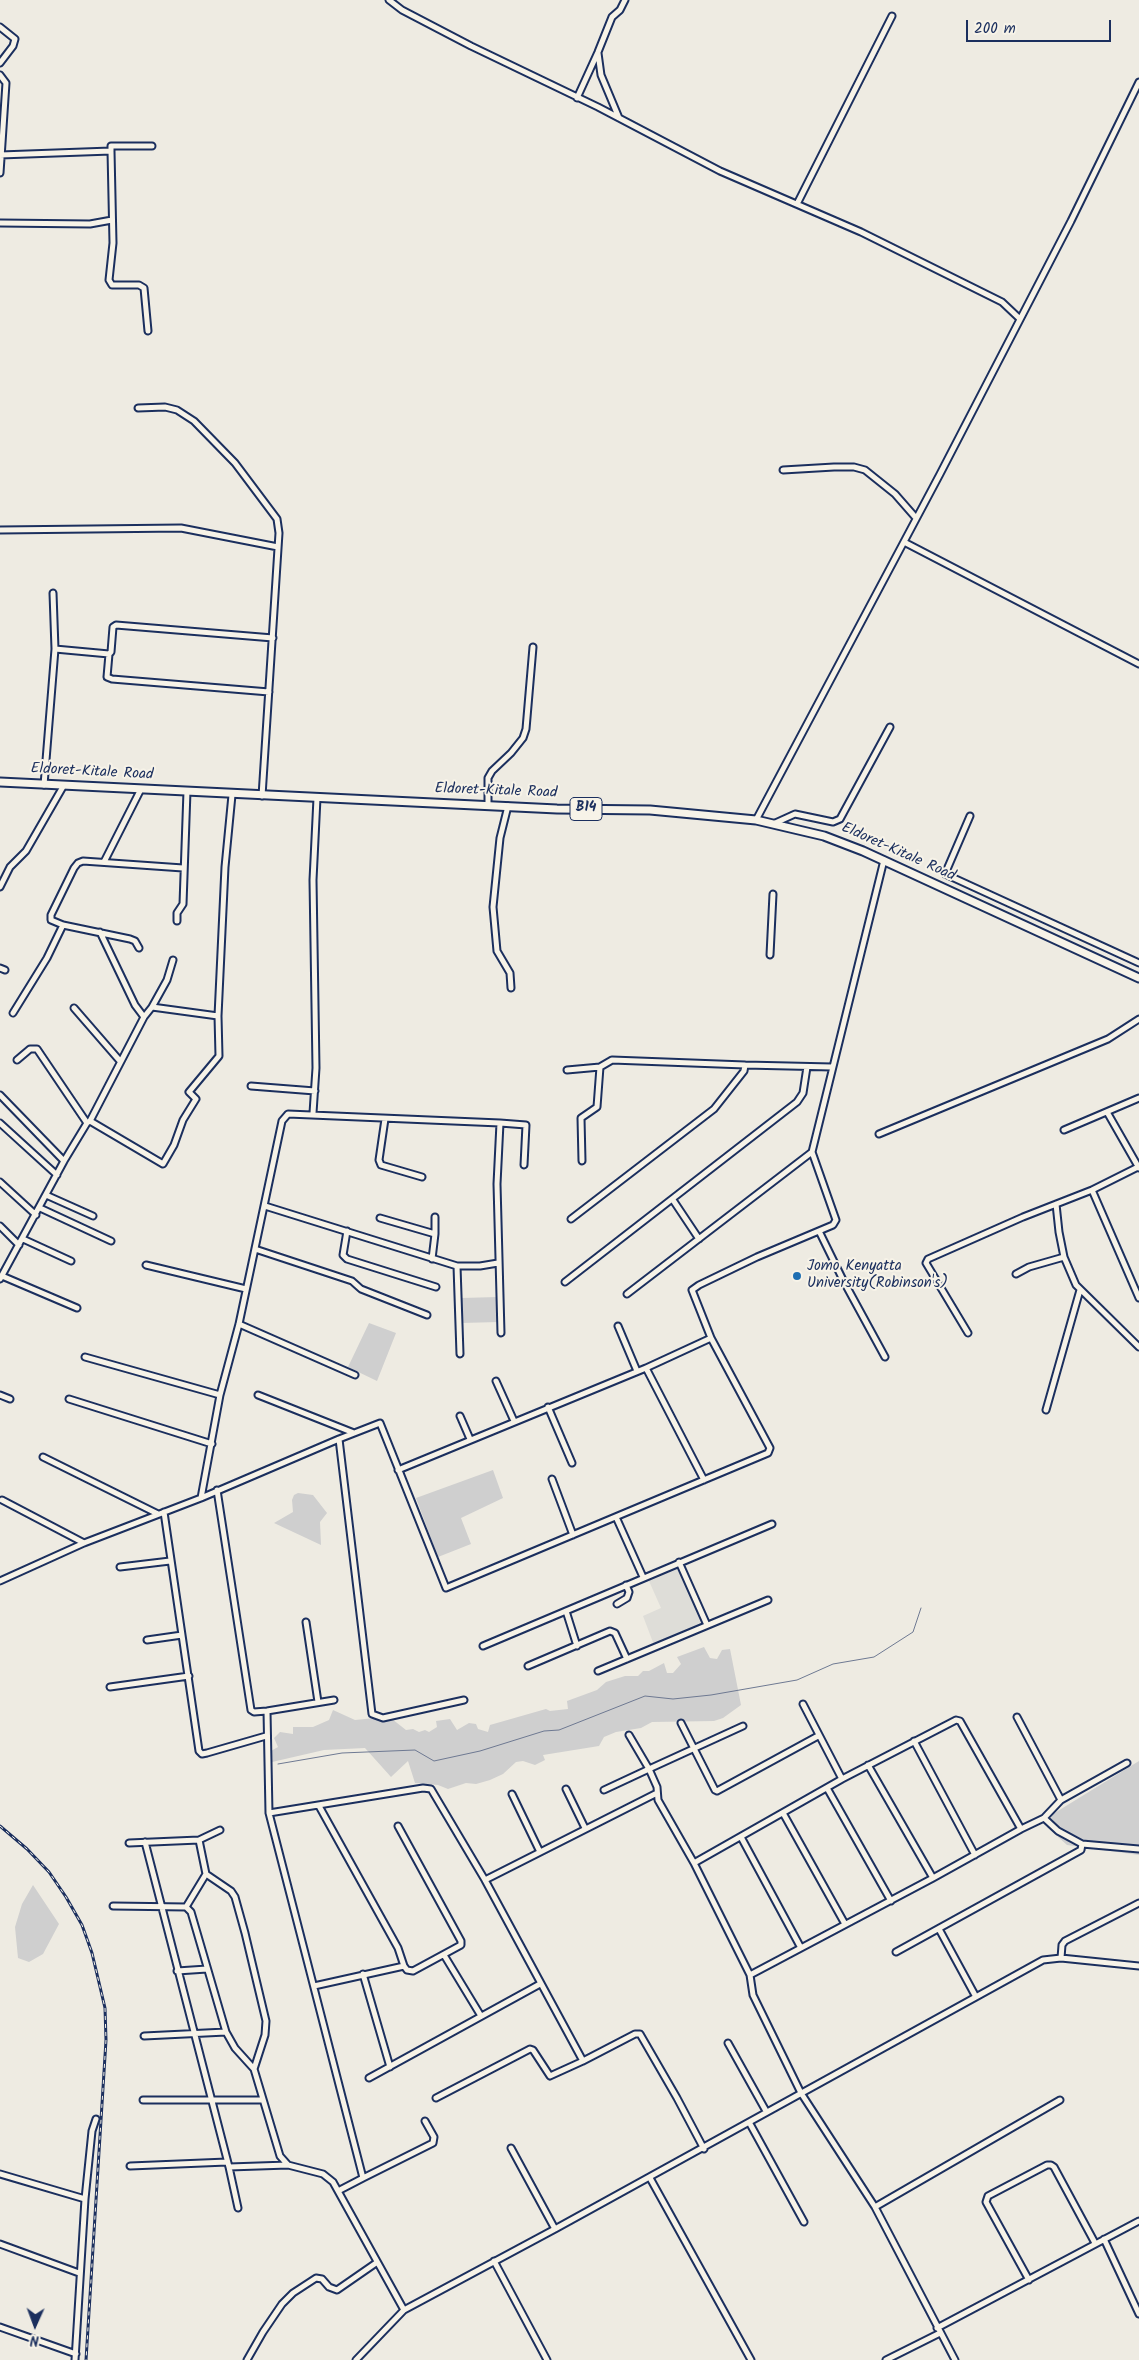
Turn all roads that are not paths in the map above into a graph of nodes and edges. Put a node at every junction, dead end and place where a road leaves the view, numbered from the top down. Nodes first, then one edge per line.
1 (389, 0) edge
2 (625, 0) edge
3 (892, 16) dead end
4 (0, 27) edge
5 (598, 52) junction
6 (0, 63) edge
7 (0, 75) edge
8 (1139, 82) edge
9 (577, 98) junction
10 (620, 120) junction
11 (152, 146) dead end
12 (111, 151) junction
13 (0, 155) edge
14 (0, 173) edge
15 (797, 204) junction
16 (112, 220) junction
17 (0, 223) edge
18 (1020, 319) junction
19 (148, 331) dead end
20 (138, 408) dead end
21 (783, 470) dead end
22 (916, 518) junction
23 (0, 530) edge
24 (904, 542) junction
25 (278, 546) junction
26 (54, 593) dead end
27 (272, 638) junction
28 (533, 648) dead end
29 (55, 649) junction
30 (109, 654) junction
31 (1139, 664) edge
32 (269, 692) junction
33 (890, 727) dead end
34 (0, 782) edge
35 (44, 785) junction
36 (64, 785) junction
37 (141, 789) junction
38 (186, 791) junction
39 (232, 795) junction
40 (262, 796) junction
41 (317, 798) junction
42 (488, 806) junction
43 (508, 806) junction
44 (970, 816) dead end
45 (756, 820) junction
46 (772, 824) junction
47 (884, 860) junction
48 (104, 862) junction
49 (183, 868) junction
50 (0, 887) edge
51 (773, 894) dead end
52 (177, 921) dead end
53 (63, 925) junction
54 (100, 932) junction
55 (138, 948) dead end
56 (770, 955) dead end
57 (173, 960) dead end
58 (1139, 963) edge
59 (1139, 978) edge
60 (511, 988) dead end
61 (152, 1007) junction
62 (74, 1008) dead end
63 (13, 1013) dead end
64 (218, 1016) junction
65 (144, 1017) junction
66 (1139, 1019) edge
67 (17, 1060) dead end
68 (120, 1062) junction
69 (744, 1065) junction
70 (600, 1067) junction
71 (807, 1067) junction
72 (832, 1067) junction
73 (567, 1070) dead end
74 (251, 1086) dead end
75 (315, 1091) junction
76 (0, 1095) edge
77 (1139, 1098) edge
78 (1107, 1112) junction
79 (313, 1113) junction
80 (385, 1118) junction
81 (89, 1122) junction
82 (500, 1122) junction
83 (0, 1123) edge
84 (1064, 1130) dead end
85 (879, 1134) dead end
86 (812, 1152) junction
87 (64, 1161) junction
88 (582, 1162) dead end
89 (524, 1165) dead end
90 (1138, 1167) edge
91 (57, 1175) junction
92 (422, 1177) dead end
93 (0, 1182) edge
94 (1092, 1190) junction
95 (46, 1195) junction
96 (673, 1200) junction
97 (1056, 1204) junction
98 (265, 1206) junction
99 (40, 1208) junction
100 (36, 1215) junction
101 (93, 1216) dead end
102 (435, 1217) dead end
103 (380, 1218) dead end
104 (571, 1218) dead end
105 (0, 1226) edge
106 (346, 1231) junction
107 (820, 1231) junction
108 (435, 1234) junction
109 (699, 1239) junction
110 (111, 1241) dead end
111 (21, 1242) junction
112 (255, 1249) junction
113 (1064, 1257) junction
114 (432, 1259) junction
115 (71, 1261) dead end
116 (498, 1263) junction
117 (146, 1265) dead end
118 (457, 1266) junction
119 (1016, 1274) dead end
120 (1, 1277) edge
121 (565, 1282) dead end
122 (436, 1287) dead end
123 (246, 1289) junction
124 (1080, 1290) junction
125 (627, 1294) dead end
126 (1139, 1298) edge
127 (77, 1308) dead end
128 (427, 1315) dead end
129 (239, 1324) junction
130 (618, 1326) dead end
131 (501, 1333) dead end
132 (968, 1333) dead end
133 (711, 1338) junction
134 (1139, 1347) edge
135 (460, 1354) dead end
136 (85, 1357) dead end
137 (885, 1357) dead end
138 (646, 1368) junction
139 (637, 1371) junction
140 (355, 1375) dead end
141 (496, 1381) dead end
142 (0, 1395) edge
143 (220, 1395) junction
144 (258, 1395) dead end
145 (10, 1399) dead end
146 (69, 1399) dead end
147 (548, 1407) junction
148 (1046, 1410) dead end
149 (460, 1416) dead end
150 (514, 1421) junction
151 (354, 1433) junction
152 (339, 1439) junction
153 (470, 1439) junction
154 (212, 1444) junction
155 (43, 1456) dead end
156 (572, 1462) dead end
157 (398, 1470) junction
158 (552, 1479) dead end
159 (704, 1480) junction
160 (217, 1490) junction
161 (202, 1498) junction
162 (2, 1500) dead end
163 (164, 1512) junction
164 (158, 1514) junction
165 (616, 1517) junction
166 (772, 1524) dead end
167 (572, 1535) junction
168 (84, 1543) junction
169 (170, 1561) junction
170 (679, 1562) junction
171 (120, 1567) dead end
172 (643, 1577) junction
173 (0, 1582) edge
174 (626, 1585) junction
175 (768, 1600) dead end
176 (617, 1604) dead end
177 (566, 1611) junction
178 (306, 1622) dead end
179 (707, 1626) junction
180 (182, 1635) junction
181 (147, 1640) dead end
182 (483, 1646) dead end
183 (577, 1646) junction
184 (627, 1659) junction
185 (528, 1666) dead end
186 (598, 1671) dead end
187 (189, 1676) junction
188 (110, 1687) dead end
189 (334, 1700) dead end
190 (464, 1700) dead end
191 (318, 1702) junction
192 (803, 1704) dead end
193 (267, 1711) junction
194 (1017, 1717) dead end
195 (680, 1723) dead end
196 (743, 1726) dead end
197 (629, 1735) dead end
198 (266, 1736) junction
199 (818, 1736) junction
200 (914, 1741) junction
201 (695, 1749) junction
202 (1127, 1763) dead end
203 (868, 1765) junction
204 (649, 1769) junction
205 (842, 1779) junction
206 (827, 1788) junction
207 (566, 1789) dead end
208 (604, 1790) dead end
209 (512, 1794) dead end
210 (657, 1794) junction
211 (1061, 1800) junction
212 (319, 1806) junction
213 (783, 1813) junction
214 (269, 1814) junction
215 (1044, 1818) junction
216 (398, 1826) dead end
217 (585, 1828) junction
218 (1021, 1829) junction
219 (220, 1830) dead end
220 (741, 1837) junction
221 (199, 1840) junction
222 (145, 1842) junction
223 (129, 1843) dead end
224 (1082, 1844) junction
225 (1139, 1849) edge
226 (540, 1852) junction
227 (975, 1855) junction
228 (694, 1863) junction
229 (206, 1874) junction
230 (933, 1878) junction
231 (485, 1880) junction
232 (891, 1901) junction
233 (1139, 1903) edge
234 (161, 1905) junction
235 (113, 1906) dead end
236 (186, 1907) junction
237 (845, 1924) junction
238 (939, 1929) junction
239 (801, 1948) junction
240 (896, 1952) dead end
241 (444, 1955) junction
242 (1061, 1958) junction
243 (404, 1966) junction
244 (1139, 1966) edge
245 (207, 1969) junction
246 (178, 1971) junction
247 (363, 1974) junction
248 (750, 1975) junction
249 (540, 1984) junction
250 (314, 1986) junction
251 (976, 1997) junction
252 (481, 2016) junction
253 (226, 2032) junction
254 (194, 2034) junction
255 (144, 2036) dead end
256 (728, 2043) dead end
257 (583, 2061) junction
258 (390, 2066) junction
259 (254, 2069) junction
260 (369, 2078) dead end
261 (801, 2093) junction
262 (436, 2098) dead end
263 (143, 2100) dead end
264 (263, 2100) junction
265 (1060, 2100) dead end
266 (211, 2101) junction
267 (766, 2111) junction
268 (96, 2119) dead end
269 (425, 2121) dead end
270 (749, 2122) junction
271 (511, 2148) dead end
272 (704, 2148) junction
273 (228, 2164) junction
274 (288, 2165) junction
275 (130, 2166) dead end
276 (0, 2174) edge
277 (363, 2178) junction
278 (650, 2178) junction
279 (338, 2191) junction
280 (85, 2199) junction
281 (875, 2207) junction
282 (238, 2208) dead end
283 (1139, 2221) edge
284 (804, 2222) dead end
285 (555, 2229) junction
286 (1104, 2239) junction
287 (1095, 2243) junction
288 (0, 2244) edge
289 (494, 2262) junction
290 (376, 2263) junction
291 (79, 2273) junction
292 (1028, 2280) junction
293 (404, 2310) junction
294 (1139, 2314) edge
295 (0, 2327) edge
296 (937, 2328) junction
297 (940, 2333) junction
298 (76, 2357) edge
299 (247, 2360) edge
300 (356, 2360) edge
301 (547, 2360) edge
302 (751, 2360) edge
303 (886, 2360) edge
304 (955, 2360) edge

1 - 9 street
2 - 5 street
3 - 15 street
4 - 6 street
5 - 9 street
5 - 10 street
7 - 13 street
8 - 18 street
9 - 10 street
10 - 15 street
11 - 12 street
12 - 13 street
12 - 16 street
13 - 14 street
15 - 18 street
16 - 17 street
16 - 19 street
18 - 22 street
20 - 25 street
21 - 22 street
22 - 24 street
23 - 25 street
24 - 31 street
24 - 45 street
25 - 27 street
26 - 29 street
27 - 30 street
27 - 32 street
28 - 42 street
29 - 30 street
29 - 35 street
30 - 32 street
32 - 40 street
33 - 46 street
34 - 35 highway, Eldoret-Kitale Road / B14
35 - 36 highway, Eldoret-Kitale Road / B14
36 - 37 highway, Eldoret-Kitale Road / B14
36 - 50 street
37 - 38 highway, Eldoret-Kitale Road / B14
37 - 48 street
38 - 39 highway, Eldoret-Kitale Road / B14
38 - 49 street
39 - 40 highway, Eldoret-Kitale Road / B14
39 - 64 street
40 - 41 highway, Eldoret-Kitale Road / B14
41 - 42 highway, Eldoret-Kitale Road / B14
41 - 75 street
42 - 43 highway, Eldoret-Kitale Road / B14
43 - 45 highway, Eldoret-Kitale Road / B14
43 - 60 street
44 - 58 street
45 - 46 highway, Eldoret-Kitale Road / B14
46 - 47 highway, Eldoret-Kitale Road / B14
47 - 59 highway, Eldoret-Kitale Road / B14
47 - 72 street
48 - 49 street
48 - 53 street
49 - 52 street
51 - 56 street
53 - 54 street
53 - 63 street
54 - 55 street
54 - 65 street
57 - 61 street
61 - 64 street
61 - 65 street
62 - 68 street
64 - 81 street
65 - 68 street
66 - 85 street
67 - 81 street
68 - 81 street
69 - 70 street
69 - 71 street
69 - 104 street
70 - 73 street
70 - 88 street
71 - 72 street
71 - 96 street
72 - 86 street
74 - 75 street
75 - 79 street
76 - 87 street
77 - 78 street
78 - 84 street
78 - 90 street
79 - 80 street
79 - 98 street
80 - 82 street
80 - 92 street
81 - 87 street
82 - 89 street
82 - 116 street
83 - 91 street
86 - 107 street
86 - 109 street
87 - 91 street
90 - 94 street
91 - 95 street
93 - 100 street
94 - 97 street
94 - 126 street
95 - 99 street
95 - 101 street
96 - 109 street
96 - 121 street
97 - 113 street
97 - 132 street
98 - 106 street
98 - 112 street
99 - 100 street
99 - 110 street
100 - 111 street
102 - 108 street
103 - 108 street
105 - 111 street
106 - 114 street
106 - 122 street
107 - 133 street
107 - 137 street
108 - 114 street
109 - 125 street
111 - 115 street
111 - 120 street
112 - 123 street
112 - 128 street
113 - 119 street
113 - 124 street
114 - 118 street
116 - 118 street
116 - 131 street
117 - 123 street
118 - 135 street
120 - 127 street
123 - 129 street
124 - 134 street
124 - 148 street
129 - 140 street
129 - 143 street
130 - 139 street
133 - 138 street
133 - 159 street
136 - 143 street
138 - 139 street
138 - 159 street
139 - 147 street
141 - 150 street
142 - 145 street
143 - 154 street
144 - 151 street
146 - 154 street
147 - 150 street
147 - 156 street
149 - 153 street
150 - 153 street
151 - 152 street
151 - 157 street
152 - 160 street
152 - 190 street
153 - 157 street
154 - 161 street
155 - 164 street
157 - 167 street
158 - 167 street
159 - 165 street
160 - 161 street
160 - 193 street
161 - 163 street
162 - 168 street
163 - 164 street
163 - 169 street
164 - 168 street
165 - 167 street
165 - 172 street
166 - 170 street
168 - 173 street
169 - 171 street
169 - 180 street
170 - 172 street
170 - 179 street
172 - 174 street
174 - 176 street
174 - 177 street
175 - 179 street
177 - 182 street
177 - 183 street
178 - 191 street
179 - 184 street
180 - 181 street
180 - 187 street
183 - 184 street
183 - 185 street
184 - 186 street
187 - 188 street
187 - 198 street
189 - 191 street
191 - 193 street
192 - 199 street
193 - 198 street
194 - 211 street
195 - 201 street
196 - 201 street
197 - 204 street
198 - 214 street
199 - 201 street
199 - 205 street
200 - 203 street
200 - 218 street
200 - 227 street
201 - 204 street
202 - 211 street
203 - 205 street
203 - 230 street
204 - 208 street
204 - 210 street
205 - 206 street
206 - 213 street
206 - 232 street
207 - 217 street
209 - 226 street
210 - 217 street
210 - 228 street
211 - 215 street
212 - 214 street
212 - 231 street
212 - 243 street
213 - 220 street
213 - 237 street
214 - 250 street
215 - 218 street
215 - 224 street
216 - 241 street
217 - 226 street
218 - 227 street
219 - 221 street
220 - 228 street
220 - 239 street
221 - 222 street
221 - 229 street
222 - 223 street
222 - 234 street
224 - 225 street
224 - 238 street
226 - 231 street
227 - 230 street
228 - 248 street
229 - 236 street
229 - 259 street
230 - 232 street
231 - 249 street
232 - 237 street
233 - 242 street
234 - 235 street
234 - 236 street
234 - 246 street
236 - 245 street
237 - 239 street
238 - 240 street
238 - 251 street
239 - 248 street
241 - 243 street
241 - 252 street
242 - 244 street
242 - 251 street
243 - 247 street
245 - 246 street
245 - 253 street
246 - 254 street
247 - 250 street
247 - 258 street
248 - 261 street
249 - 252 street
249 - 257 street
250 - 277 street
251 - 261 street
252 - 258 street
253 - 254 street
253 - 259 street
254 - 255 street
254 - 266 street
256 - 267 street
257 - 262 street
257 - 272 street
258 - 260 street
259 - 264 street
261 - 267 street
261 - 281 street
263 - 266 street
264 - 266 street
264 - 274 street
265 - 281 street
266 - 273 street
267 - 270 street
268 - 280 street
269 - 277 street
270 - 272 street
270 - 284 street
271 - 285 street
272 - 278 street
273 - 274 street
273 - 275 street
273 - 282 street
274 - 279 street
276 - 280 street
277 - 279 street
278 - 285 street
278 - 302 street
279 - 290 street
280 - 291 street
281 - 296 street
283 - 286 street
285 - 289 street
286 - 287 street
286 - 294 street
287 - 292 street
287 - 292 street
288 - 291 street
289 - 293 street
289 - 301 street
290 - 293 street
290 - 299 street
291 - 298 street
292 - 296 street
293 - 300 street
295 - 298 street
296 - 297 street
297 - 303 street
297 - 304 street

